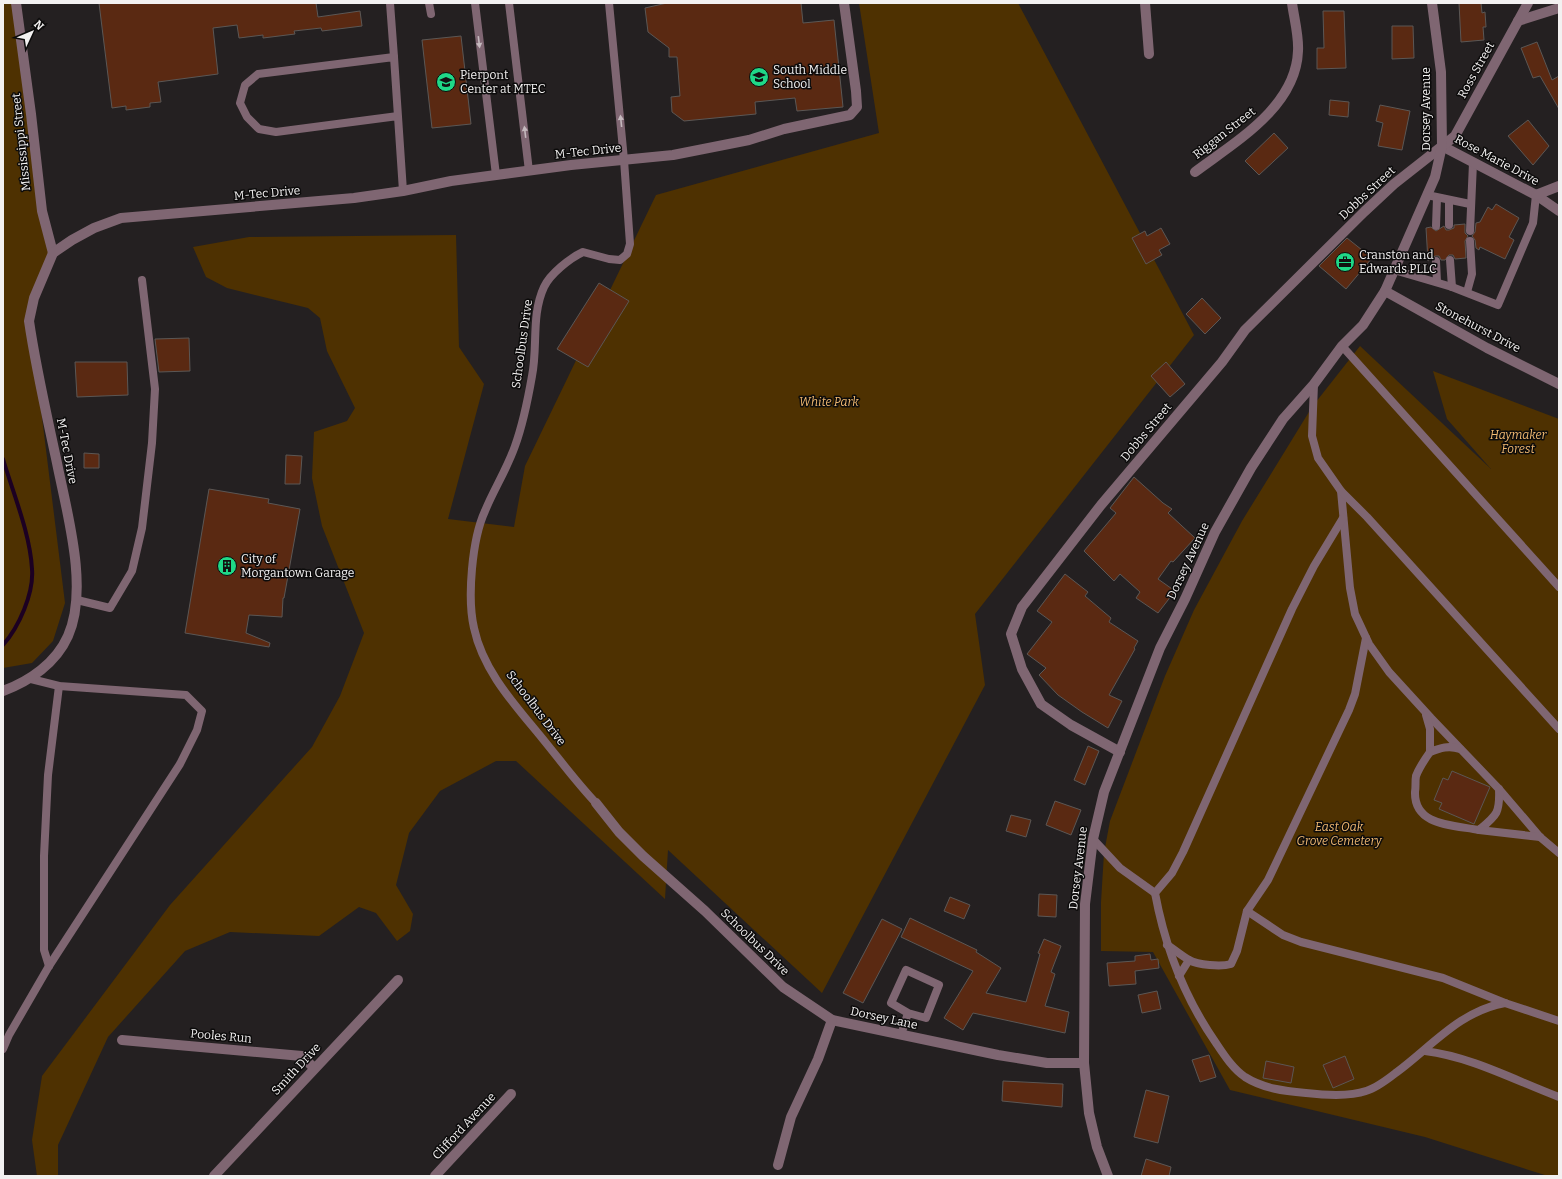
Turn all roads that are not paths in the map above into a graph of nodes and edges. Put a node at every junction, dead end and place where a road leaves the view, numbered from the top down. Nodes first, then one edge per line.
1 (16, 3) edge
2 (390, 3) edge
3 (429, 3) edge
4 (475, 3) edge
5 (508, 3) edge
6 (609, 3) edge
7 (844, 3) edge
8 (1145, 3) edge
9 (1292, 3) edge
10 (1432, 3) edge
11 (1528, 3) edge
12 (1559, 8) edge
13 (431, 14) dead end
14 (1518, 21) junction
15 (1149, 54) dead end
16 (394, 57) junction
17 (398, 116) junction
18 (1442, 146) junction
19 (624, 160) junction
20 (1473, 163) junction
21 (530, 171) junction
22 (1195, 172) dead end
23 (496, 175) junction
24 (1559, 186) edge
25 (403, 191) junction
26 (1536, 196) junction
27 (1432, 197) junction
28 (1449, 200) junction
29 (1470, 204) junction
30 (1559, 211) edge
31 (1449, 225) dead end
32 (1436, 226) dead end
33 (1470, 231) dead end
34 (1470, 241) dead end
35 (53, 253) junction
36 (1450, 260) dead end
37 (1436, 261) dead end
38 (1394, 270) junction
39 (142, 280) dead end
40 (1436, 282) junction
41 (1452, 287) junction
42 (1385, 291) junction
43 (1467, 292) junction
44 (1342, 346) junction
45 (1314, 384) junction
46 (1559, 384) edge
47 (1341, 491) junction
48 (1344, 518) junction
49 (1559, 587) edge
50 (77, 600) junction
51 (1366, 638) junction
52 (31, 679) junction
53 (59, 686) junction
54 (3, 691) edge
55 (1423, 710) junction
56 (1559, 728) edge
57 (1460, 749) junction
58 (1120, 752) junction
59 (1430, 752) junction
60 (1499, 789) junction
61 (596, 803) joint
62 (1479, 830) junction
63 (1540, 837) junction
64 (1093, 839) junction
65 (1559, 853) edge
66 (1155, 893) junction
67 (1247, 910) junction
68 (1167, 945) junction
69 (1189, 960) junction
70 (49, 966) junction
71 (1179, 976) junction
72 (398, 980) dead end
73 (1505, 1002) junction
74 (908, 1013) junction
75 (832, 1020) junction
76 (1559, 1021) edge
77 (901, 1035) junction
78 (122, 1040) dead end
79 (3, 1049) edge
80 (1425, 1051) junction
81 (1084, 1063) junction
82 (314, 1068) junction
83 (512, 1094) dead end
84 (1559, 1097) edge
85 (778, 1165) dead end
86 (214, 1176) edge
87 (435, 1176) edge
88 (1108, 1176) edge

1 - 35 street, Mississippi Street
2 - 16 lane
3 - 13 lane
4 -> 23 lane
21 -> 5 lane
19 -> 6 lane
7 - 19 street, M-Tec Drive
8 - 15 street
9 - 22 street, Riggan Street
10 - 18 street, Dorsey Avenue
11 - 14 street, Ross Street
12 - 14 street
14 - 18 street, Ross Street
16 - 17 lane
16 - 17 lane
17 - 25 lane
18 - 20 street, Rose Marie Drive
18 - 27 street, Dorsey Avenue
18 - 58 street, Dobbs Street
19 - 21 street, M-Tec Drive
19 - 61 lane, Schoolbus Drive
20 - 26 street, Rose Marie Drive
20 - 29 lane
21 - 23 street, M-Tec Drive
23 - 25 street, M-Tec Drive
24 - 26 street
25 - 35 street, M-Tec Drive
26 - 30 street, Rose Marie Drive
26 - 43 lane
27 - 28 lane
27 - 32 lane
27 - 38 street, Dorsey Avenue
28 - 29 lane
28 - 31 lane
29 - 33 lane
34 - 43 lane
35 - 50 street, M-Tec Drive
36 - 41 lane
37 - 40 lane
38 - 40 lane
38 - 42 street, Dorsey Avenue
39 - 50 lane
40 - 41 lane
41 - 43 lane
42 - 44 street, Dorsey Avenue
42 - 46 street, Stonehurst Drive
44 - 45 street, Dorsey Avenue
44 - 49 lane
45 - 47 lane
45 - 58 street, Dorsey Avenue
47 - 48 lane
47 - 56 lane
48 - 51 lane
48 - 66 lane
50 - 52 street, M-Tec Drive
51 - 55 lane
51 - 67 lane
52 - 53 lane
52 - 54 street, M-Tec Drive
53 - 70 lane
53 - 70 lane
55 - 57 lane
55 - 59 lane
57 - 59 lane
57 - 60 lane
58 - 64 street, Dorsey Avenue
59 - 62 lane
60 - 62 lane
60 - 63 lane
61 - 75 street, Schoolbus Drive
62 - 63 lane
63 - 65 lane
64 - 66 lane
64 - 81 street, Dorsey Avenue
66 - 68 lane
67 - 69 lane
67 - 73 lane
68 - 69 lane
68 - 71 lane
69 - 71 lane
70 - 79 lane
71 - 80 lane
72 - 82 street, Smith Drive
73 - 76 lane
73 - 80 lane
74 - 74 lane
74 - 77 lane
75 - 77 street, Dorsey Lane
75 - 85 street, Dorsey Lane
77 - 81 street, Dorsey Lane
78 - 82 street, Pooles Run
80 - 84 lane
81 - 88 street, Dorsey Avenue
82 - 86 street, Smith Drive
83 - 87 street, Clifford Avenue

